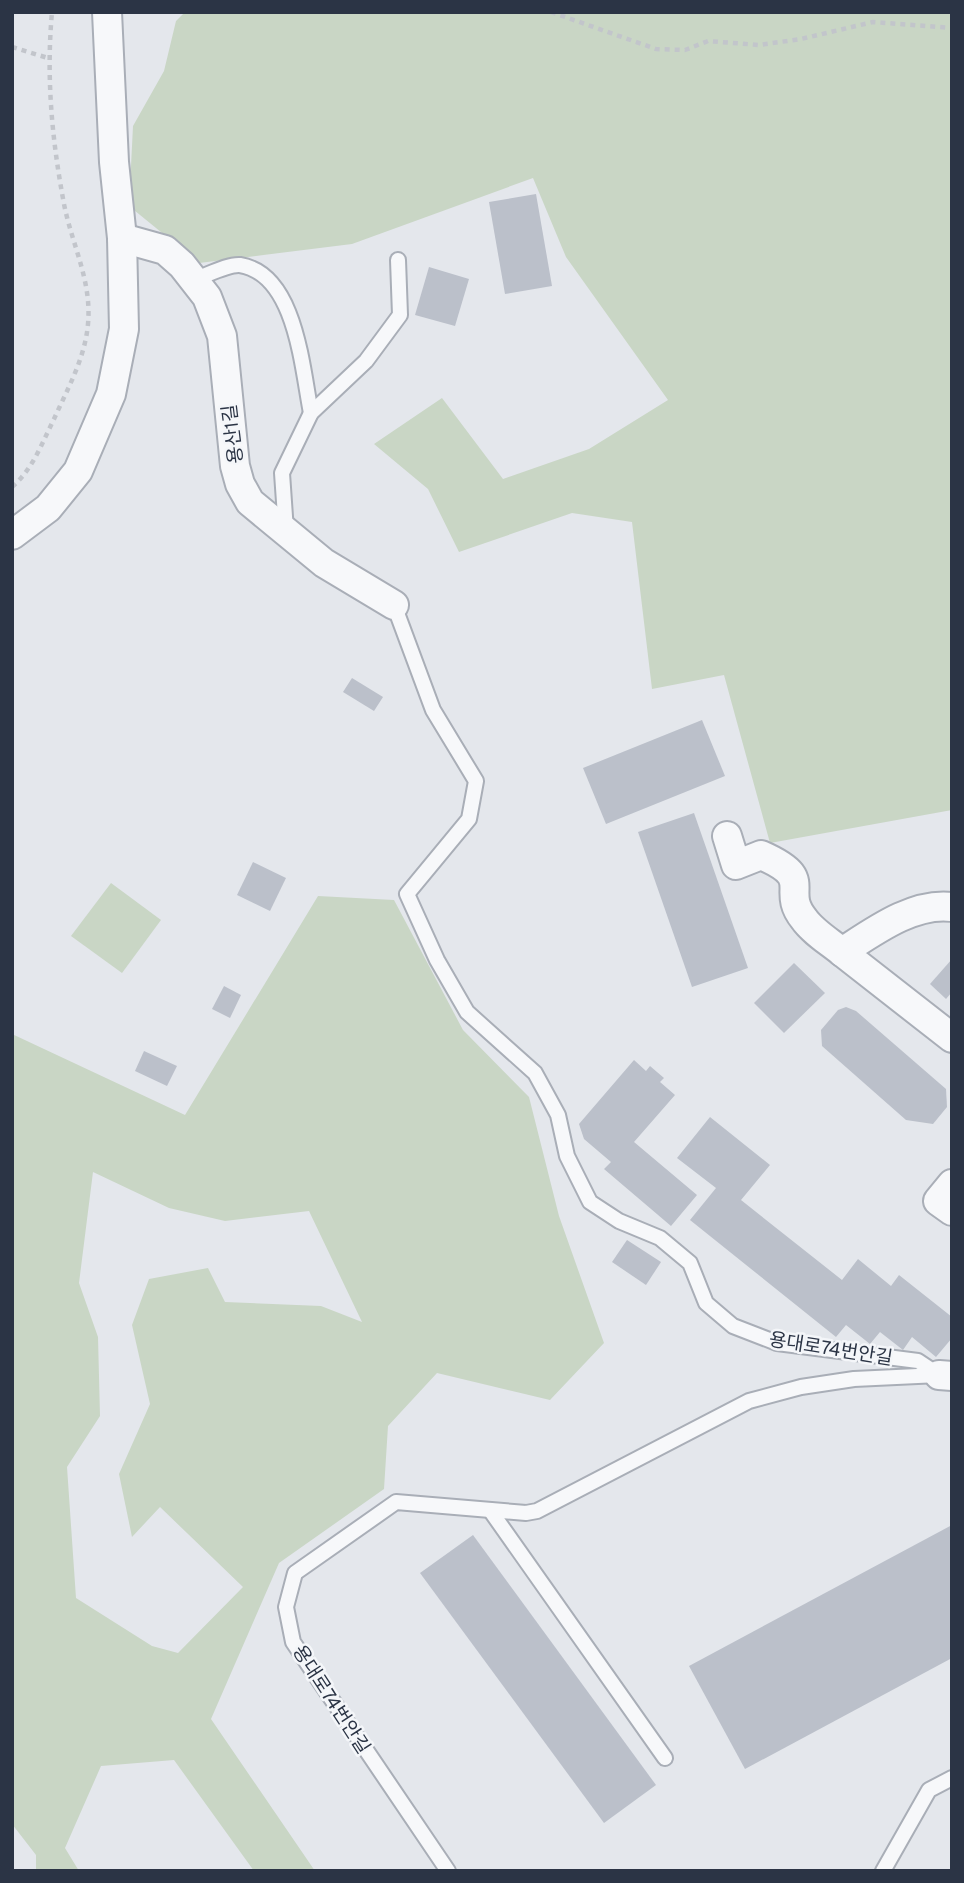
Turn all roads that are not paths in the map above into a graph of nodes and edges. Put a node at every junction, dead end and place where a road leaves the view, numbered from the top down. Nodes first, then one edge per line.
1 (107, 12) edge
2 (122, 238) junction
3 (398, 260) dead end
4 (193, 280) junction
5 (311, 413) junction
6 (286, 531) junction
7 (12, 535) edge
8 (394, 605) joint
9 (727, 836) dead end
10 (952, 907) edge
11 (842, 952) junction
12 (952, 1038) edge
13 (952, 1184) edge
14 (952, 1211) edge
15 (945, 1375) edge
16 (490, 1510) junction
17 (665, 1758) dead end
18 (952, 1778) edge
19 (448, 1871) edge
20 (883, 1871) edge

1 - 2 street
2 - 4 street, 용산1길
2 - 7 street
3 - 5 lane
4 - 5 lane
4 - 6 street, 용산1길
5 - 6 lane
6 - 8 street, 용산1길
8 - 15 lane, 용대로74번안길
9 - 11 street
10 - 11 street
11 - 12 street
13 - 14 street
15 - 16 lane, 용대로74번안길
16 - 17 lane
16 - 19 lane, 용대로74번안길
18 - 20 lane

